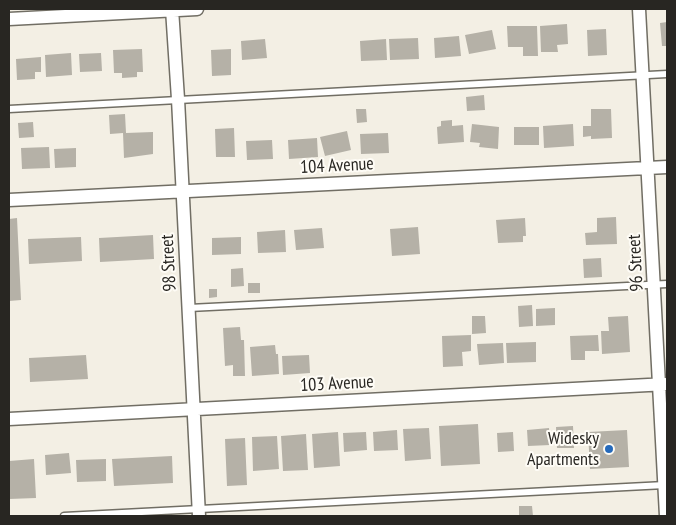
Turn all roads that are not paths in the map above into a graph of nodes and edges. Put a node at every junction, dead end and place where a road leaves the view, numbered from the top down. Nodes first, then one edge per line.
1 (172, 9) edge
2 (197, 9) edge
3 (639, 9) edge
4 (9, 19) edge
5 (667, 74) edge
6 (643, 75) junction
7 (178, 99) junction
8 (9, 108) edge
9 (667, 166) edge
10 (648, 168) junction
11 (183, 192) junction
12 (9, 200) edge
13 (661, 284) edge
14 (189, 308) junction
15 (664, 384) edge
16 (194, 409) junction
17 (9, 419) edge
18 (666, 485) edge
19 (199, 513) edge
20 (64, 516) edge
21 (666, 516) edge

1 - 2 street
1 - 4 street
1 - 7 street, 98 Street
3 - 6 street, 96 Street
5 - 6 lane
6 - 7 lane
6 - 10 street, 96 Street
7 - 8 lane
7 - 11 street, 98 Street
9 - 10 street, 104 Avenue
10 - 11 street, 104 Avenue
10 - 13 street, 96 Street
11 - 12 street, 104 Avenue
11 - 14 street, 98 Street
13 - 14 lane
13 - 15 street, 96 Street
14 - 16 street, 98 Street
15 - 16 street, 103 Avenue
15 - 18 street, 96 Street
16 - 17 street, 103 Avenue
16 - 19 street, 98 Street
18 - 19 lane
18 - 21 street, 96 Street
19 - 20 lane

